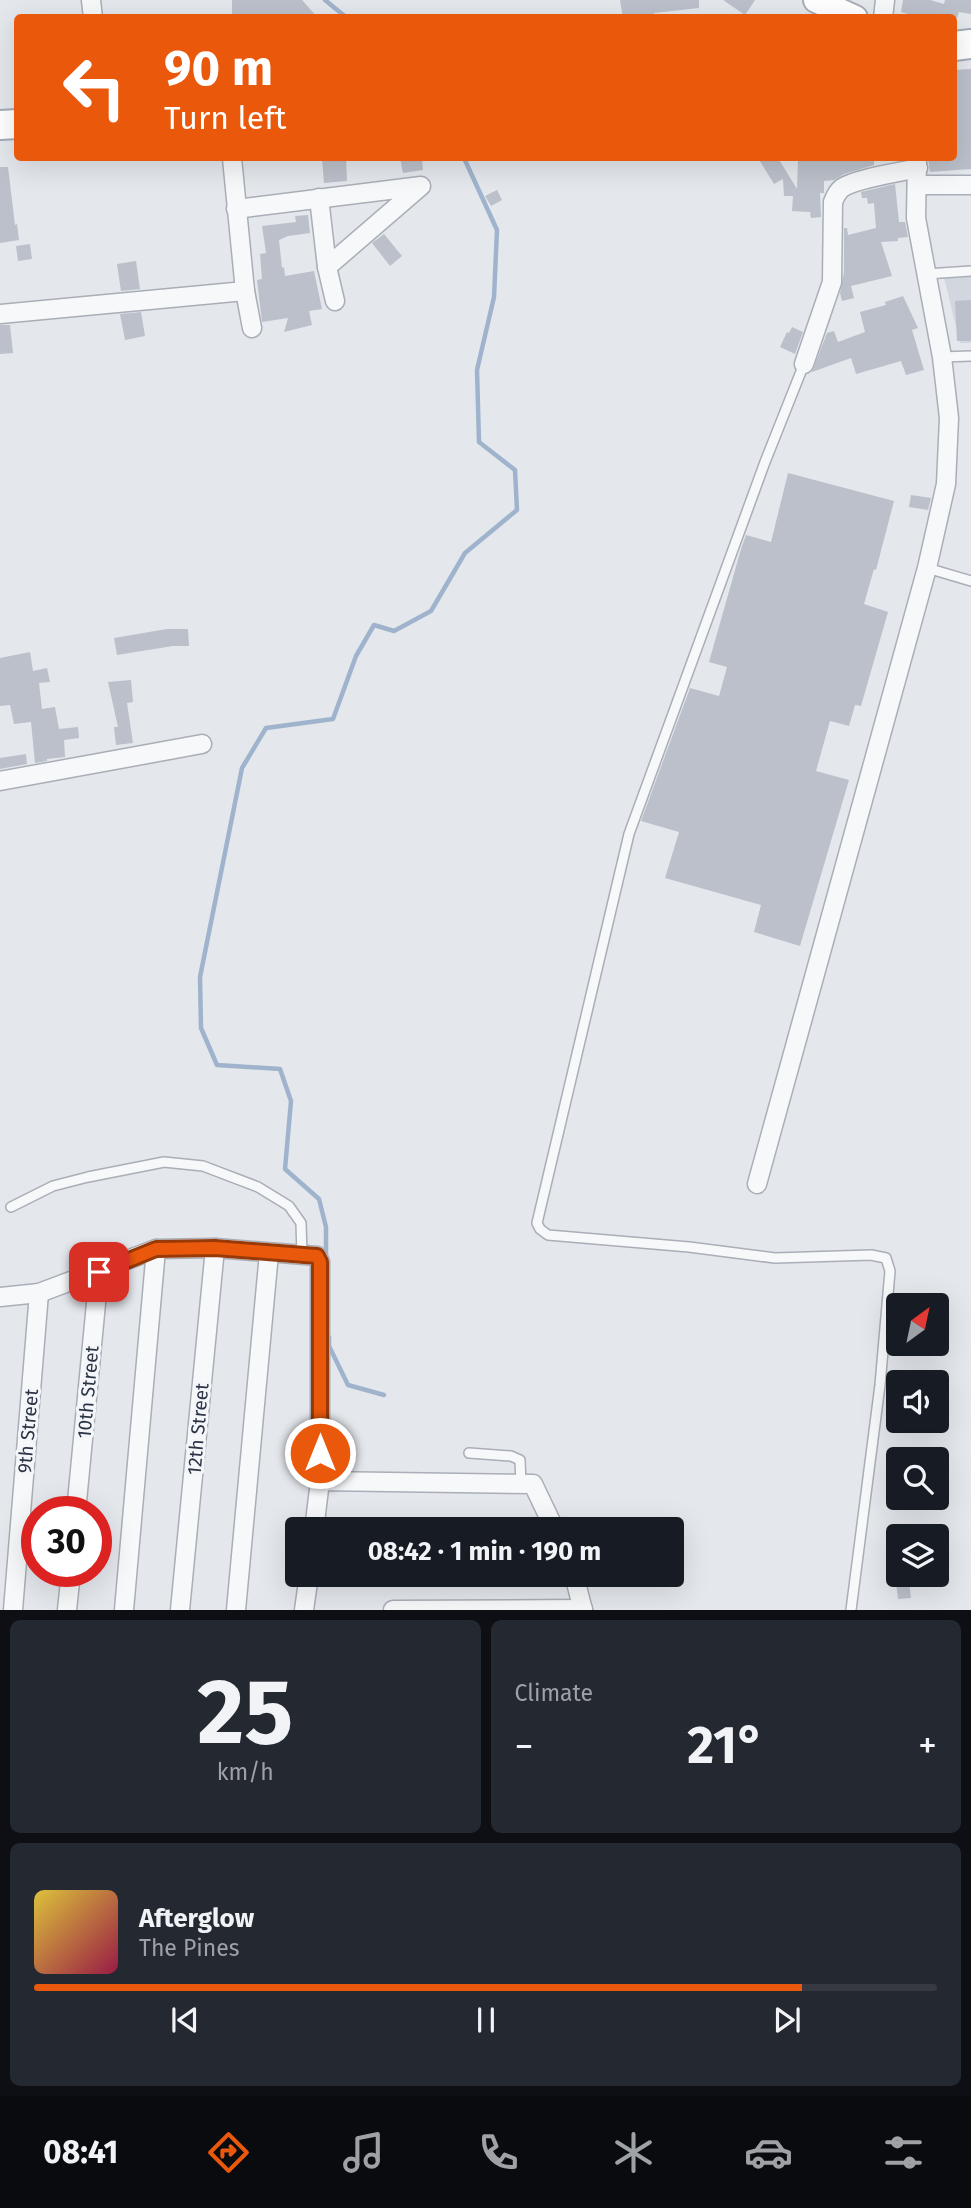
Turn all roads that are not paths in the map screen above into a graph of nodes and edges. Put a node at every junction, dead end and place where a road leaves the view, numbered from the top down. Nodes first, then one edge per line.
1 (816, 0) edge
2 (846, 14) edge
3 (232, 161) edge
4 (918, 170) edge
5 (971, 185) edge
6 (319, 198) junction
7 (236, 209) junction
8 (327, 267) junction
9 (971, 271) edge
10 (926, 274) junction
11 (245, 292) junction
12 (335, 301) dead end
13 (0, 314) edge
14 (252, 328) dead end
15 (971, 356) edge
16 (942, 357) junction
17 (804, 363) joint
18 (927, 568) junction
19 (971, 582) edge
20 (202, 744) dead end
21 (0, 781) edge
22 (757, 1184) dead end
23 (11, 1207) dead end
24 (215, 1248) junction
25 (156, 1249) junction
26 (269, 1253) junction
27 (302, 1255) junction
28 (99, 1272) junction
29 (39, 1293) junction
30 (0, 1297) edge
31 (469, 1453) dead end
32 (320, 1481) junction
33 (527, 1484) junction
34 (78, 1496) edge
35 (316, 1517) edge
36 (547, 1517) edge
37 (69, 1587) edge
38 (307, 1587) edge
39 (577, 1587) edge
40 (13, 1609) edge
41 (67, 1609) edge
42 (124, 1609) edge
43 (180, 1609) edge
44 (236, 1609) edge
45 (304, 1609) edge
46 (393, 1609) edge
47 (583, 1609) edge
48 (851, 1609) edge

1 - 2 street
3 - 7 street
4 - 5 street
4 - 10 street
4 - 17 street
6 - 7 street
6 - 8 street
6 - 8 street
7 - 11 street
8 - 12 street
9 - 10 lane
10 - 16 street
11 - 13 street
11 - 14 street
15 - 16 lane
16 - 18 street
17 - 48 lane
18 - 19 lane
18 - 22 street
20 - 21 street
23 - 27 lane
24 - 25 street
24 - 26 street
24 - 43 street, 12th Street
25 - 28 street
25 - 42 street
26 - 27 street
26 - 44 street
27 - 32 street
28 - 29 street
28 - 34 street, 10th Street
29 - 30 street
29 - 40 street, 9th Street
31 - 33 lane
32 - 33 street
32 - 35 street
33 - 36 street
37 - 41 street
38 - 45 street
39 - 47 street
46 - 47 street

